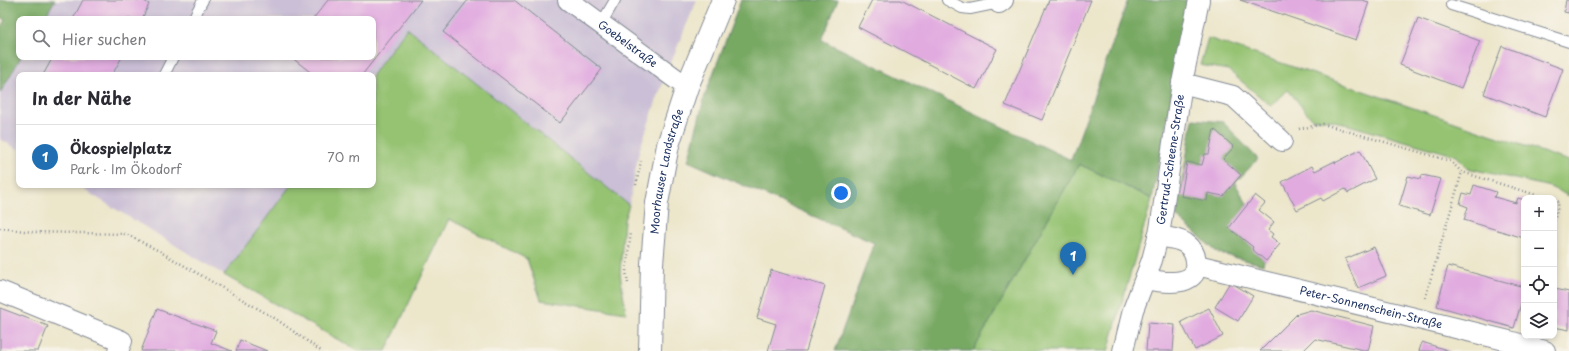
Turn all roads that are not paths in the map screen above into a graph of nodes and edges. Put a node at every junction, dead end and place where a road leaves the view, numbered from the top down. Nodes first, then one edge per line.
1 (204, 0) edge
2 (568, 0) edge
3 (615, 0) edge
4 (723, 0) edge
5 (947, 0) edge
6 (1199, 0) edge
7 (1001, 1) edge
8 (1451, 5) dead end
9 (195, 16) edge
10 (601, 24) junction
11 (1569, 42) edge
12 (172, 60) edge
13 (166, 72) edge
14 (1182, 82) junction
15 (687, 88) junction
16 (1282, 141) road end
17 (1158, 236) junction
18 (1197, 265) junction
19 (1145, 279) junction
20 (0, 291) edge
21 (118, 351) edge
22 (650, 351) edge
23 (1123, 351) edge
24 (1544, 351) edge

1 - 9 lane
2 - 10 street, Goebelstraße
3 - 10 lane
4 - 15 street, Moorhauser Landstraße
5 - 7 lane
6 - 14 street, Gertrud-Scheene-Straße
8 - 11 lane
10 - 15 street, Goebelstraße
12 - 13 lane
14 - 16 street, Gertrud-Scheene-Straße
14 - 17 street, Gertrud-Scheene-Straße
15 - 22 street, Moorhauser Landstraße
17 - 18 street, Gertrud-Scheene-Straße
17 - 19 street, Gertrud-Scheene-Straße
18 - 19 street
18 - 24 street, Peter-Sonnenschein-Straße
19 - 23 street, Gertrud-Scheene-Straße
20 - 21 street

